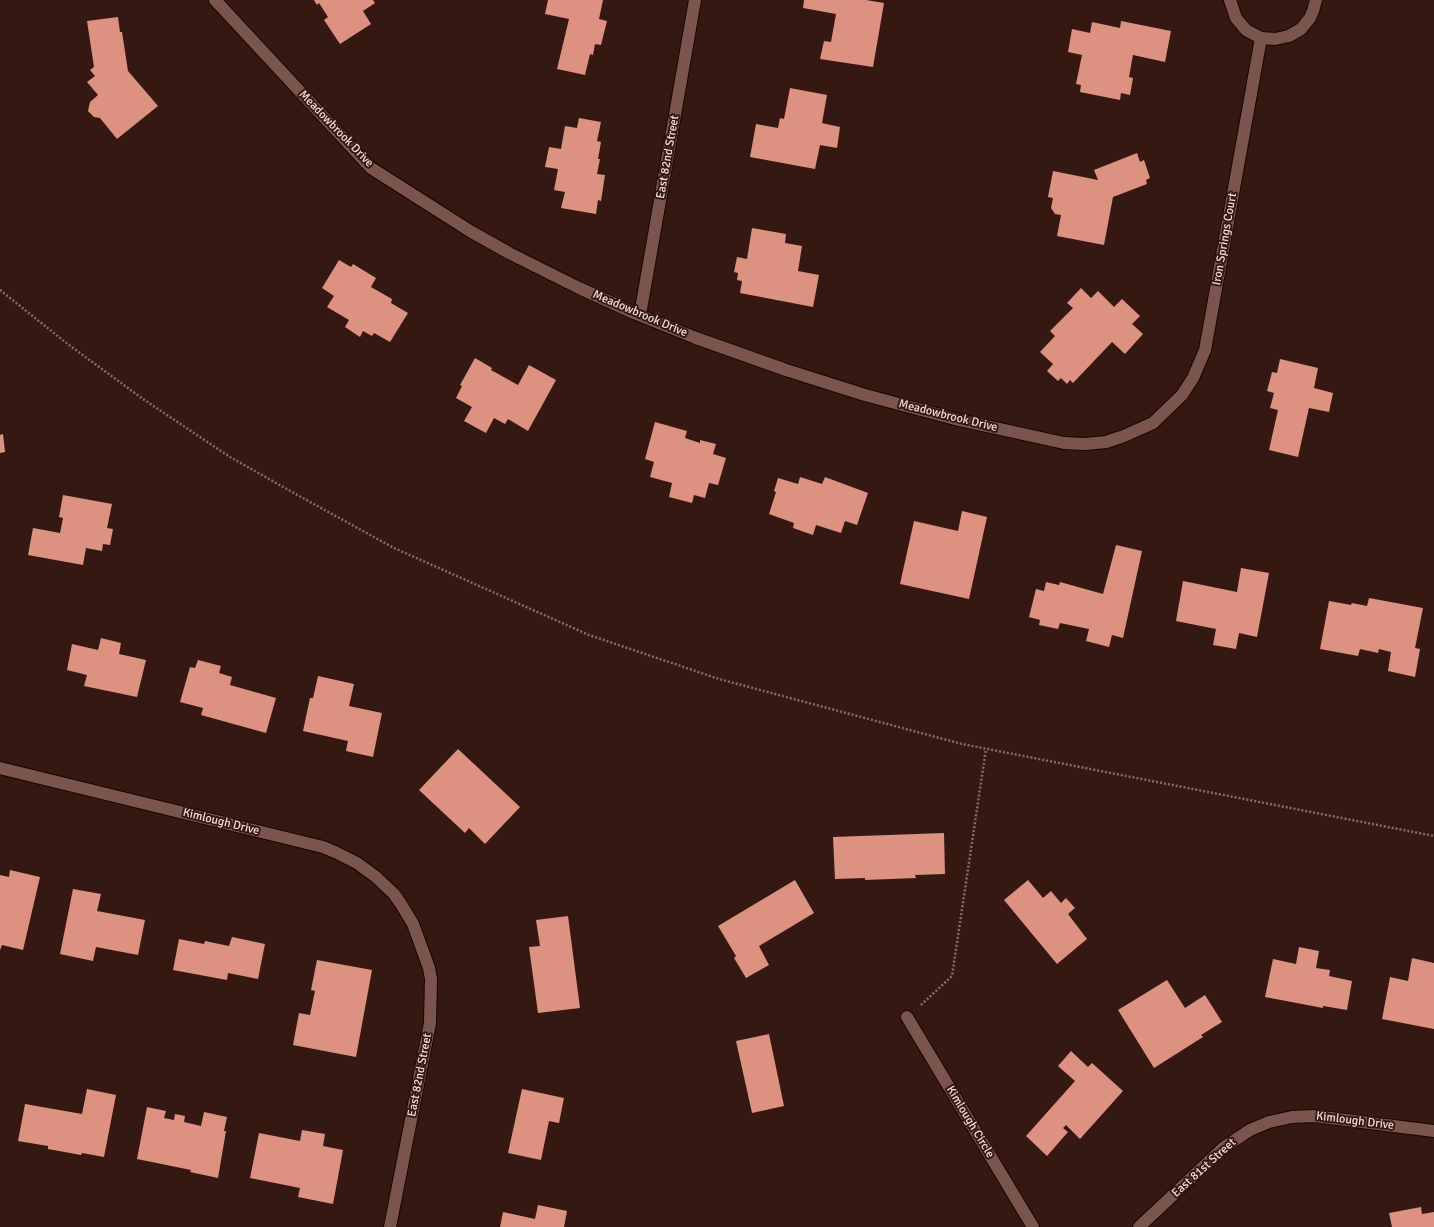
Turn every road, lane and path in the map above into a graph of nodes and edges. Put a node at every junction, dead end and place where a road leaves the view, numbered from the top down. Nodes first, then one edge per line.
1 (215, 0) edge
2 (695, 0) edge
3 (1230, 0) edge
4 (1316, 0) edge
5 (1261, 38) junction
6 (0, 290) edge
7 (640, 315) junction
8 (1153, 423) joint
9 (986, 749) junction
10 (0, 768) edge
11 (1434, 836) edge
12 (413, 924) joint
13 (907, 1017) joint
14 (1276, 1120) joint
15 (1434, 1131) edge
16 (390, 1227) edge
17 (1034, 1227) edge
18 (1139, 1227) edge

1 - 7 street, Meadowbrook Drive
2 - 7 street, East 82nd Street
3 - 5 street
4 - 5 street
5 - 8 street, Iron Springs Court
6 - 9 path
7 - 8 street, Meadowbrook Drive
9 - 11 path
9 - 13 path
10 - 12 street, Kimlough Drive
12 - 16 street, East 82nd Street
13 - 17 street, Kimlough Circle
14 - 15 street, Kimlough Drive
14 - 18 street, East 81st Street

